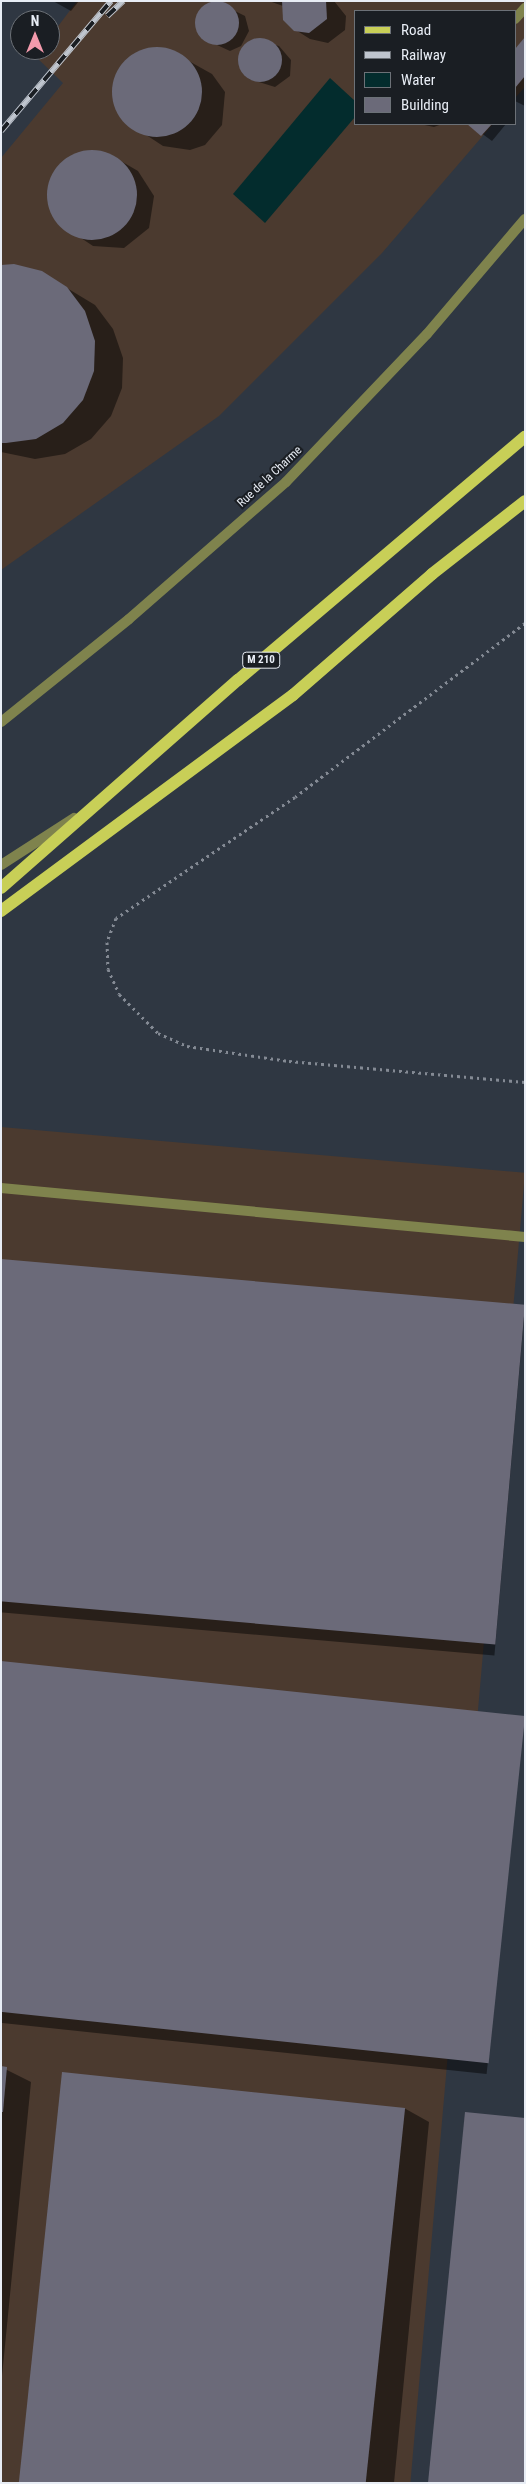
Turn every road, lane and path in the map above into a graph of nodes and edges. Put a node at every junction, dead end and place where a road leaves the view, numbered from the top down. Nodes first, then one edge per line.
1 (525, 8) edge
2 (516, 18) edge
3 (525, 219) edge
4 (525, 437) edge
5 (525, 501) edge
6 (525, 623) edge
7 (1, 722) edge
8 (92, 806) junction
9 (1, 865) edge
10 (1, 888) edge
11 (1, 912) edge
12 (525, 1082) edge
13 (1, 1188) edge
14 (525, 1236) edge

1 - 2 street
3 - 7 street, Rue de la Charme
4 - 8 main road, M 210
5 - 11 main road
6 - 12 path
8 - 9 street
8 - 10 main road, M 210
13 - 14 street

